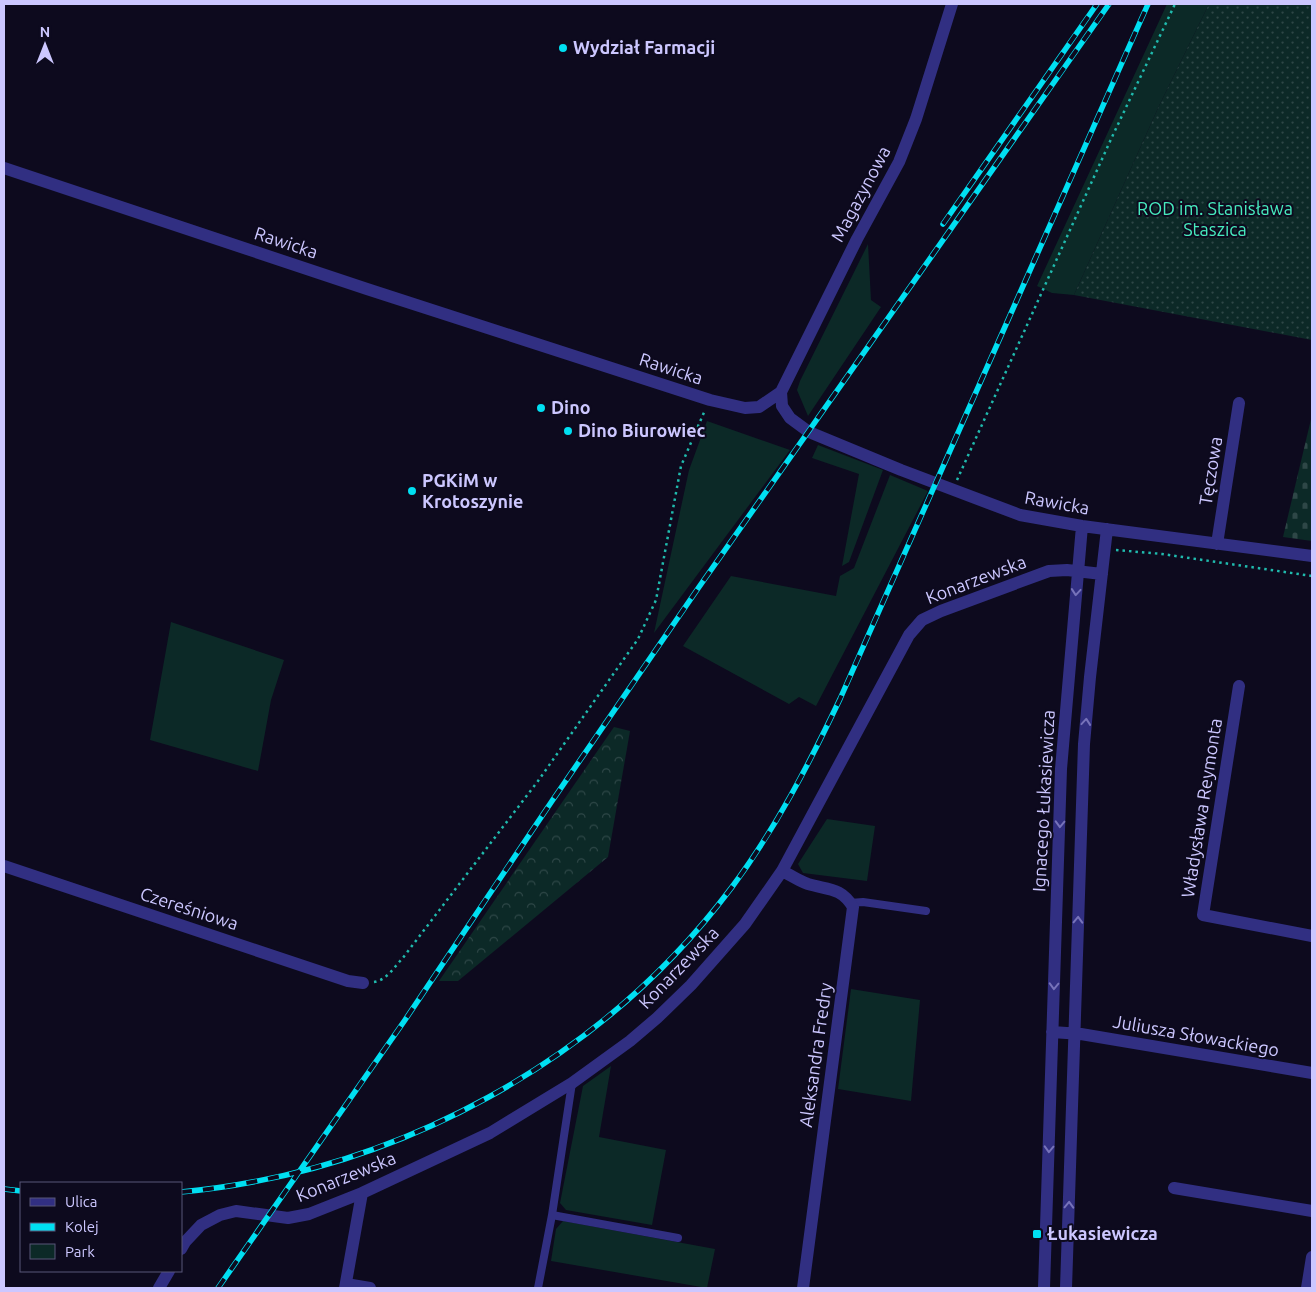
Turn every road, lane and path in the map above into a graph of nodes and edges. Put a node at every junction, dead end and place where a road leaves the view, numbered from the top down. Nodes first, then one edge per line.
1 (952, 4) edge
2 (1175, 4) edge
3 (4, 168) edge
4 (781, 392) junction
5 (710, 400) junction
6 (1239, 403) dead end
7 (955, 484) dead end
8 (1082, 526) junction
9 (1107, 529) junction
10 (1217, 544) junction
11 (1105, 549) junction
12 (1312, 556) edge
13 (1078, 571) junction
14 (1102, 574) junction
15 (1312, 576) edge
16 (1239, 686) dead end
17 (1062, 752) junction
18 (1084, 753) junction
19 (4, 866) edge
20 (782, 871) junction
21 (850, 903) junction
22 (926, 910) dead end
23 (1312, 936) edge
24 (363, 983) joint
25 (1052, 1032) junction
26 (1074, 1033) junction
27 (1312, 1073) edge
28 (572, 1083) junction
29 (1174, 1188) dead end
30 (362, 1193) junction
31 (1312, 1211) edge
32 (552, 1215) junction
33 (678, 1238) dead end
34 (182, 1247) edge
35 (1312, 1257) edge
36 (168, 1272) edge
37 (346, 1286) edge
38 (159, 1288) edge
39 (370, 1288) edge
40 (538, 1288) edge
41 (803, 1288) edge
42 (1044, 1288) edge
43 (1066, 1288) edge
44 (1307, 1288) edge

1 - 4 street, Magazynowa
2 - 7 path
3 - 5 street, Rawicka
4 - 5 street, Rawicka
4 - 8 street, Rawicka
5 - 24 path
6 - 10 street, Tęczowa
8 - 9 street, Rawicka
8 - 13 street, Ignacego Łukasiewicza
9 - 10 street, Rawicka
9 - 11 street, Ignacego Łukasiewicza
10 - 12 street, Rawicka
11 - 14 street, Ignacego Łukasiewicza
11 - 15 path
13 - 14 street
13 -> 17 street, Ignacego Łukasiewicza
13 - 20 street, Konarzewska
18 -> 14 street, Ignacego Łukasiewicza
16 - 23 street, Władysława Reymonta
17 - 18 street
17 -> 25 street, Ignacego Łukasiewicza
26 -> 18 street, Ignacego Łukasiewicza
19 - 24 street, Czereśniowa
20 - 21 street
20 - 28 street, Konarzewska
21 - 22 lane
21 - 41 street, Aleksandra Fredry
25 - 26 street
25 -> 42 street, Ignacego Łukasiewicza
26 - 27 street, Juliusza Słowackiego
43 -> 26 street, Ignacego Łukasiewicza
28 - 30 street, Konarzewska
28 - 32 lane
29 - 31 street
30 - 34 street, Konarzewska
30 - 37 street
32 - 33 lane
32 - 40 lane
35 - 44 street
36 - 38 street
37 - 39 street

